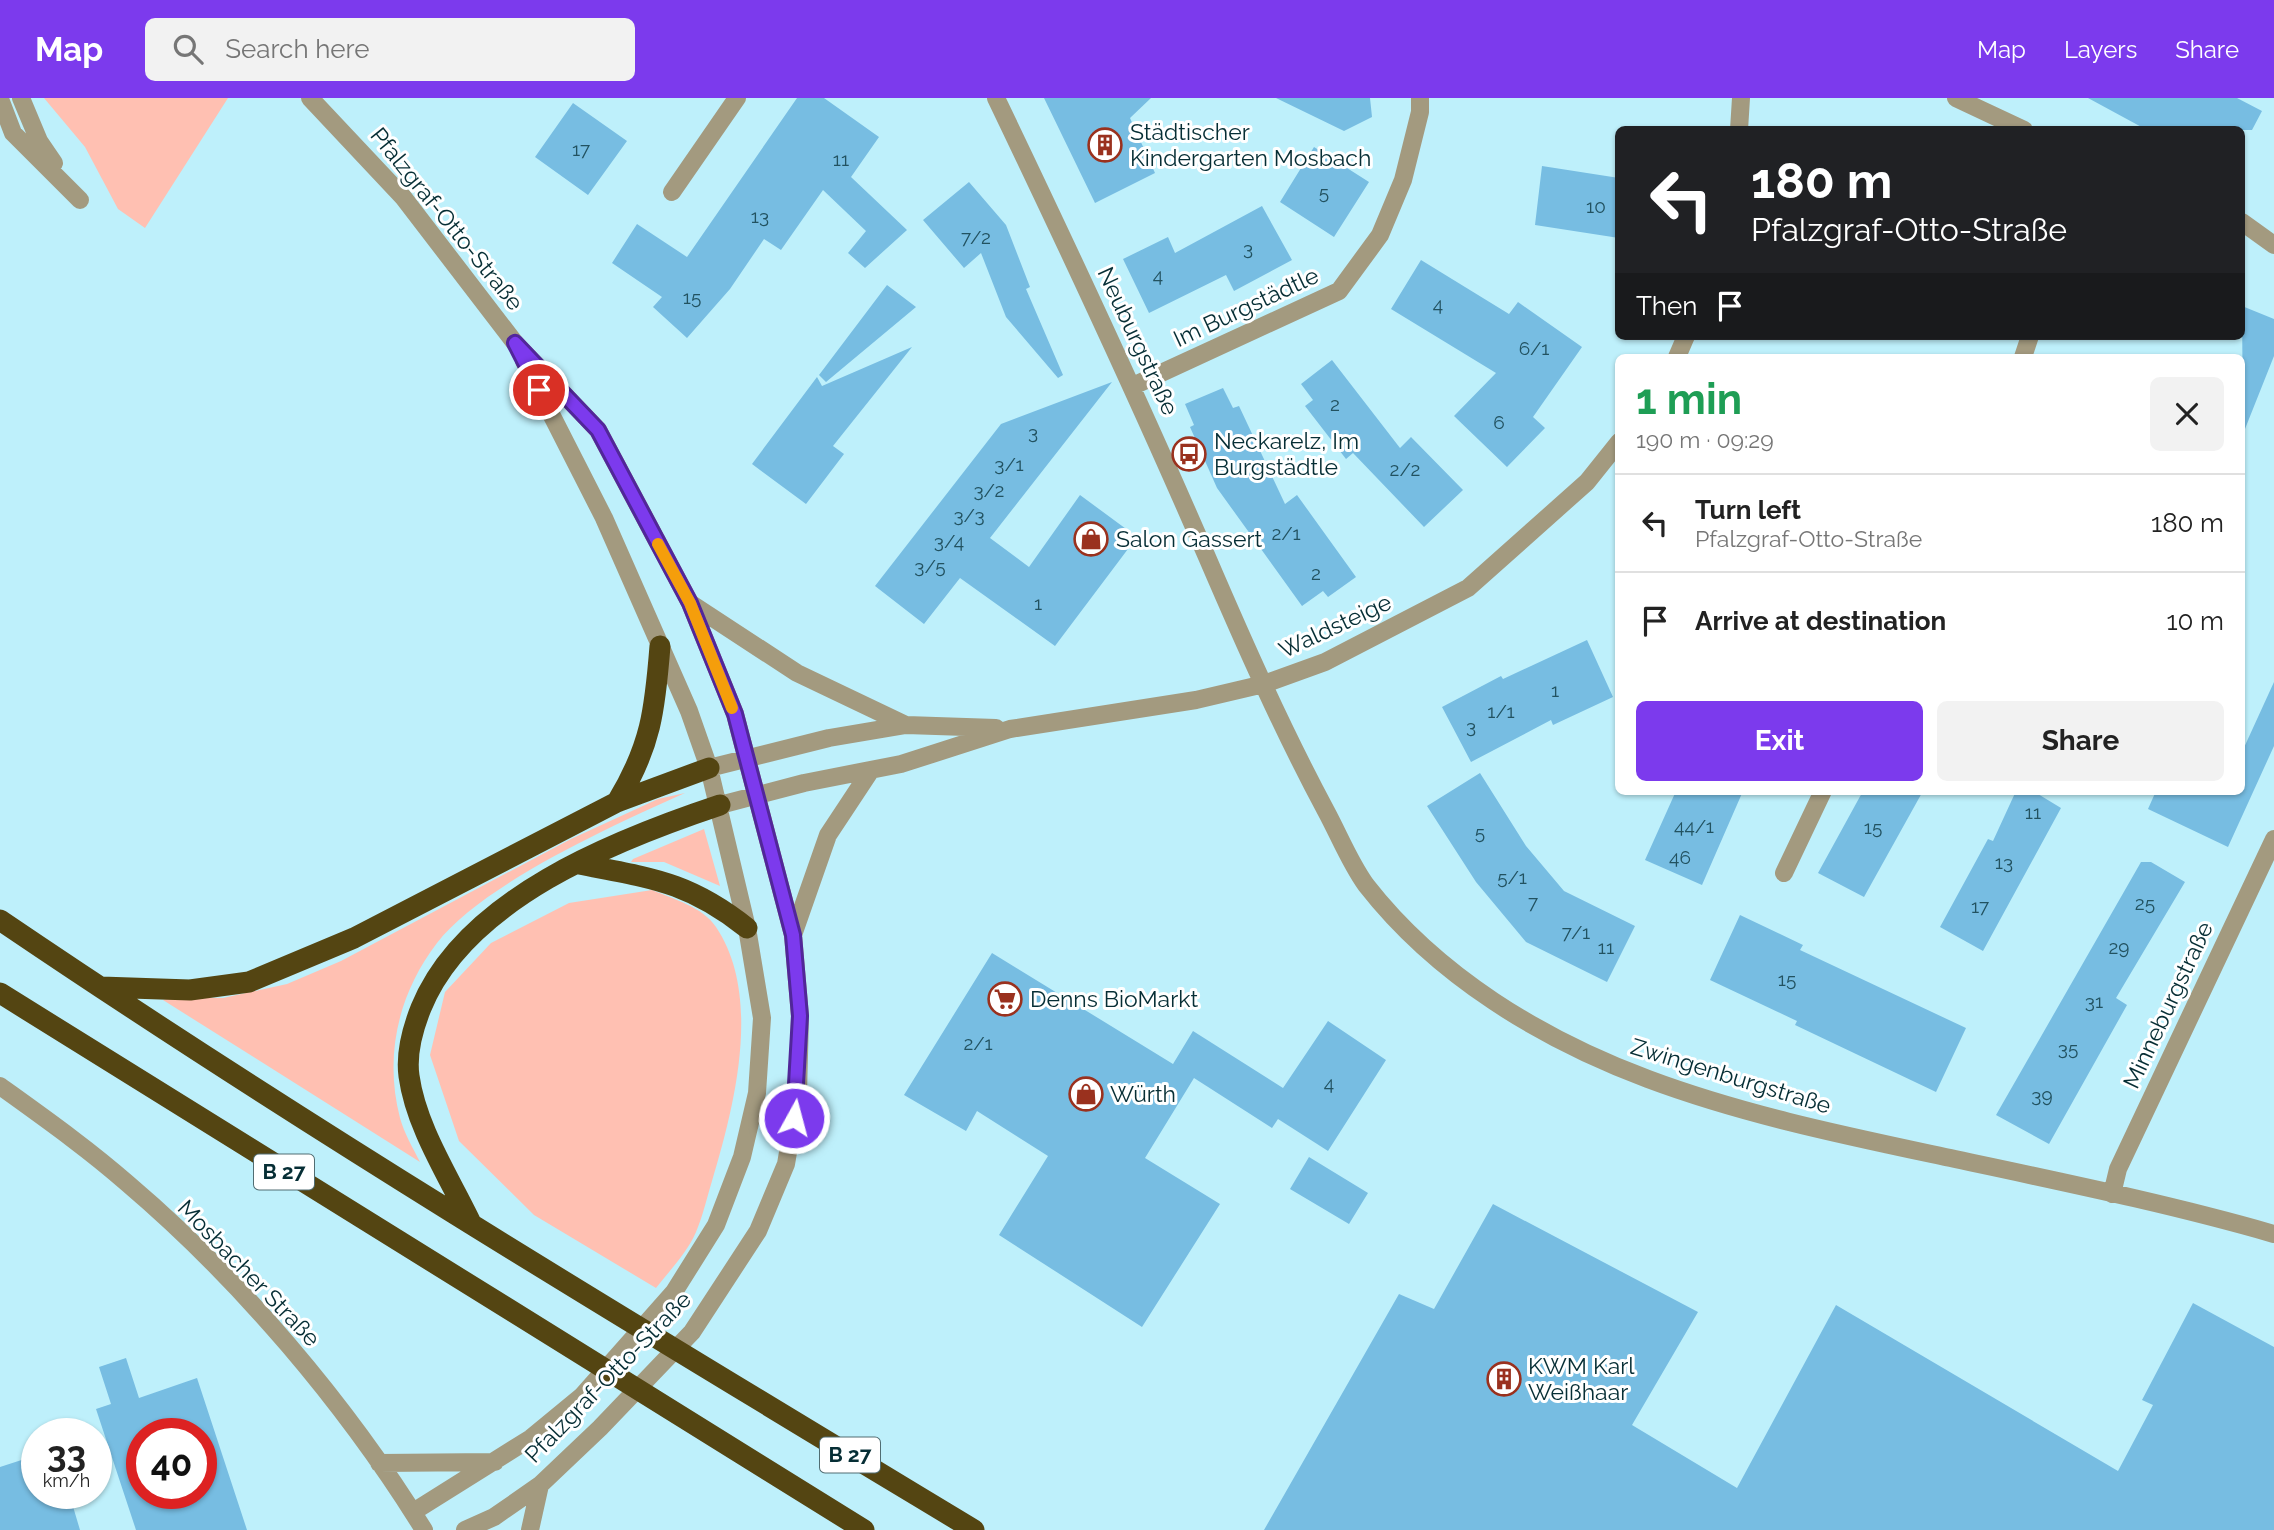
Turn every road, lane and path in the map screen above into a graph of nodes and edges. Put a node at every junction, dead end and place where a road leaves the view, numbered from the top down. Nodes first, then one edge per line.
1 (21, 98) edge
2 (310, 98) edge
3 (737, 98) edge
4 (996, 98) edge
5 (1420, 98) edge
6 (1741, 98) edge
7 (1956, 98) edge
8 (0, 99) edge
9 (1739, 126) edge
10 (2016, 126) edge
11 (672, 192) dead end
12 (2245, 224) edge
13 (2274, 245) edge
14 (515, 343) junction
15 (1133, 386) junction
16 (1615, 447) edge
17 (690, 603) junction
18 (660, 646) junction
19 (1264, 684) junction
20 (906, 725) junction
21 (1010, 729) junction
22 (748, 757) junction
23 (709, 768) junction
24 (871, 770) junction
25 (758, 794) junction
26 (1821, 795) edge
27 (617, 802) junction
28 (720, 805) junction
29 (2274, 839) edge
30 (579, 864) junction
31 (1784, 873) dead end
32 (0, 920) edge
33 (747, 928) junction
34 (793, 935) junction
35 (99, 987) junction
36 (0, 993) edge
37 (0, 1086) edge
38 (2112, 1194) junction
39 (472, 1224) junction
40 (2274, 1234) edge
41 (495, 1462) junction
42 (379, 1463) junction
43 (540, 1485) junction
44 (413, 1512) junction
45 (424, 1530) edge
46 (465, 1530) edge
47 (530, 1530) edge
48 (864, 1530) edge
49 (974, 1530) edge

1 - 8 street
2 - 14 street, Pfalzgraf-Otto-Straße
3 - 11 street
4 - 15 street, Neuburgstraße
5 - 15 street, Im Burgstädtle
6 - 9 street
7 - 10 street
12 - 13 street
14 - 17 street, Pfalzgraf-Otto-Straße
14 - 18 street, Pfalzgraf-Otto-Straße
15 - 19 street, Neuburgstraße
16 - 19 street, Waldsteige
17 - 20 street
17 - 22 street, Pfalzgraf-Otto-Straße
18 - 23 street, Pfalzgraf-Otto-Straße
18 - 27 highway
19 - 21 street, Waldsteige
19 - 38 street, Zwingenburgstraße
20 - 21 street, Waldsteige
20 - 22 street, Waldsteige
21 - 24 street, Waldsteige
22 - 23 street, Waldsteige
22 - 25 street, Pfalzgraf-Otto-Straße
23 - 27 highway
23 - 28 street, Pfalzgraf-Otto-Straße
24 - 25 street, Waldsteige
24 - 34 street
25 - 28 street, Waldsteige
25 - 34 street, Pfalzgraf-Otto-Straße
26 - 31 street
27 - 35 highway
28 - 30 highway
28 - 33 street, Pfalzgraf-Otto-Straße
29 - 38 street, Minneburgstraße
30 - 33 highway
30 - 39 highway
32 - 35 highway, B 27
33 - 41 street, Pfalzgraf-Otto-Straße
34 - 43 street, Pfalzgraf-Otto-Straße
35 - 39 highway, B 27
36 - 48 highway, B 27
37 - 42 street, Mosbacher Straße
38 - 40 street, Zwingenburgstraße
39 - 49 highway, B 27
41 - 42 street
41 - 44 street, Pfalzgraf-Otto-Straße
42 - 44 street, Mosbacher Straße
43 - 46 street, Pfalzgraf-Otto-Straße
43 - 47 street
44 - 45 street, Mosbacher Straße

